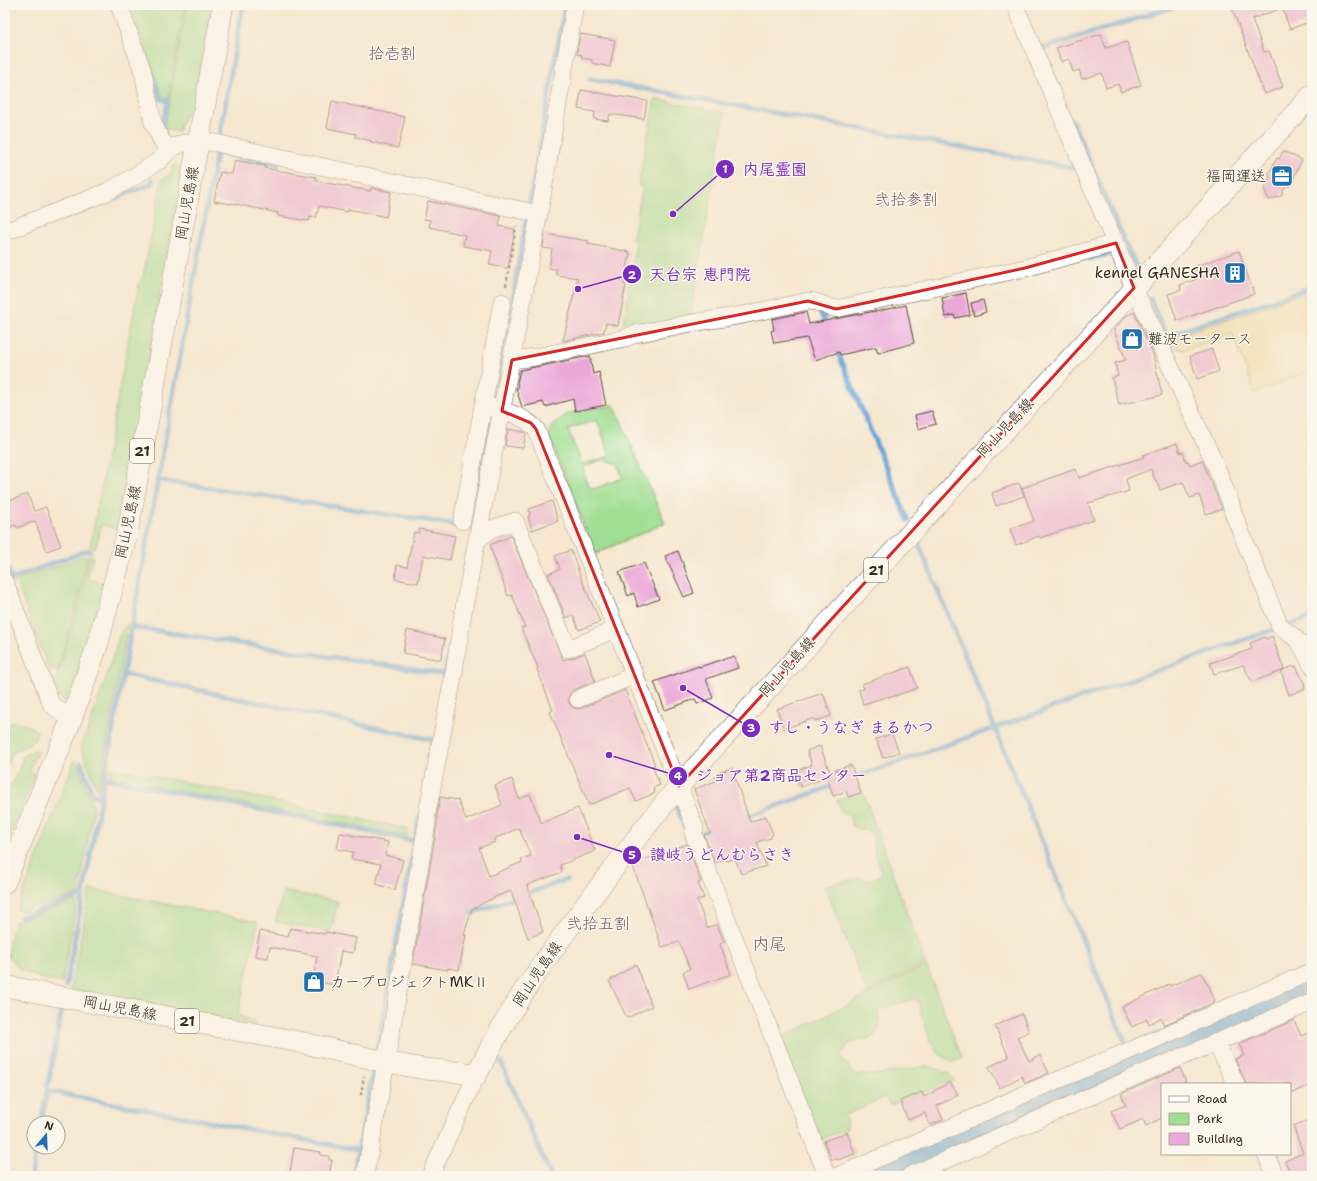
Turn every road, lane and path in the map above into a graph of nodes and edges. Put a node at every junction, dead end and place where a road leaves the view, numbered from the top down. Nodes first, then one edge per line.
1 (119, 5) edge
2 (223, 5) edge
3 (575, 5) edge
4 (1015, 5) edge
5 (1312, 95) edge
6 (212, 143) junction
7 (169, 150) junction
8 (528, 211) junction
9 (5, 232) edge
10 (1116, 243) junction
11 (1134, 288) junction
12 (502, 302) joint
13 (512, 360) junction
14 (492, 408) junction
15 (462, 521) dead end
16 (477, 540) junction
17 (5, 582) edge
18 (610, 632) dead end
19 (1312, 666) edge
20 (630, 678) junction
21 (578, 698) dead end
22 (71, 720) junction
23 (679, 786) junction
24 (5, 882) edge
25 (1312, 971) edge
26 (5, 986) edge
27 (1312, 1002) edge
28 (1216, 1042) junction
29 (379, 1060) junction
30 (477, 1074) junction
31 (1236, 1083) edge
32 (1039, 1102) junction
33 (982, 1127) junction
34 (1266, 1155) edge
35 (932, 1171) edge
36 (365, 1176) edge
37 (430, 1176) edge
38 (828, 1176) edge
39 (837, 1176) edge
40 (909, 1176) edge
41 (1275, 1176) edge

1 - 7 street
2 - 6 main road, 岡山児島線 / 21
3 - 8 street
4 - 10 street
5 - 11 main road, 岡山児島線 / 21
6 - 7 street
6 - 8 street
6 - 22 main road, 岡山児島線 / 21
7 - 9 street
8 - 12 path
8 - 13 street
10 - 11 street
10 - 13 street
11 - 19 street
11 - 23 main road, 岡山児島線 / 21
12 - 14 street
13 - 14 street
14 - 15 street
14 - 16 street
14 - 20 street
16 - 18 street
16 - 29 street
17 - 22 street
20 - 21 street
20 - 23 street
22 - 24 main road, 岡山児島線 / 21
23 - 30 main road, 岡山児島線 / 21
23 - 38 street
25 - 32 street
26 - 29 main road, 岡山児島線 / 21
27 - 28 street
28 - 31 street
28 - 32 street
29 - 30 main road, 岡山児島線 / 21
29 - 36 street
30 - 37 street
32 - 33 street
32 - 33 street
33 - 35 street
33 - 39 street
34 - 41 street
35 - 40 street

